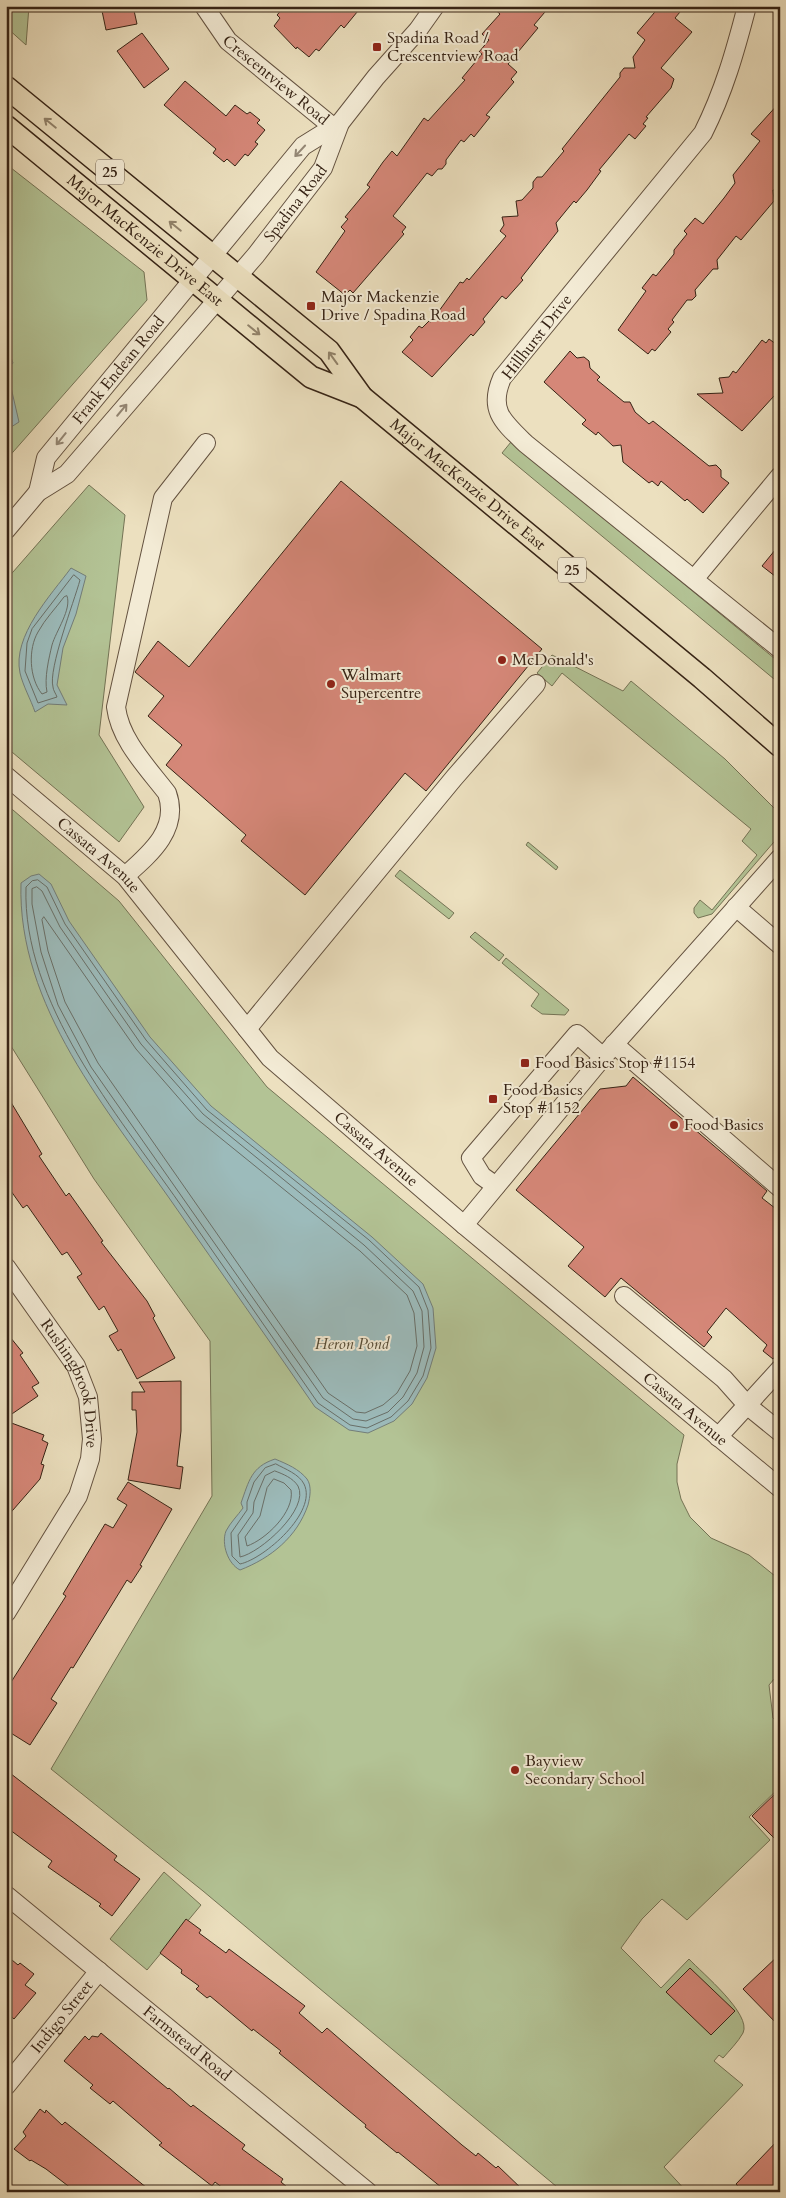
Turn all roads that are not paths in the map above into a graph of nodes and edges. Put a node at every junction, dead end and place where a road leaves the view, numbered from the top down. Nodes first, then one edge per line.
1 (204, 6) edge
2 (435, 6) edge
3 (747, 6) edge
4 (6, 87) edge
5 (336, 125) junction
6 (6, 126) edge
7 (213, 257) junction
8 (236, 276) junction
9 (193, 280) junction
10 (216, 299) junction
11 (362, 397) junction
12 (206, 443) dead end
13 (780, 476) edge
14 (38, 492) junction
15 (6, 530) edge
16 (695, 578) junction
17 (780, 649) edge
18 (536, 684) dead end
19 (780, 746) edge
20 (6, 776) edge
21 (780, 858) edge
22 (125, 876) junction
23 (736, 907) junction
24 (780, 945) edge
25 (247, 1029) junction
26 (608, 1050) junction
27 (496, 1186) junction
28 (780, 1188) edge
29 (464, 1225) junction
30 (6, 1267) edge
31 (624, 1296) dead end
32 (780, 1369) edge
33 (748, 1406) junction
34 (780, 1432) edge
35 (718, 1437) junction
36 (780, 1488) edge
37 (12, 1588) edge
38 (6, 1613) edge
39 (6, 1895) edge
40 (99, 1971) junction
41 (6, 2086) edge
42 (368, 2192) edge

1 - 5 street, Crescentview Road
2 - 5 street, Spadina Road
3 - 16 street, Hillhurst Drive
7 -> 4 main road, Major MacKenzie Drive East / 25
5 -> 7 street, Spadina Road
5 - 8 street, Spadina Road
6 - 9 main road, Major MacKenzie Drive East / 25
7 - 8 main road, Major MacKenzie Drive East / 25
7 - 9 street, Frank Endean Road
8 - 10 street, Frank Endean Road
11 -> 8 main road, Major MacKenzie Drive East / 25
9 - 10 main road, Major MacKenzie Drive East / 25
9 -> 14 street, Frank Endean Road
10 -> 11 main road, Major MacKenzie Drive East / 25
14 -> 10 street, Frank Endean Road
11 - 19 main road, Major MacKenzie Drive East / 25
12 - 22 street
13 - 16 street
14 - 15 street, Frank Endean Road
16 - 17 street, Hillhurst Drive
18 - 25 street
20 - 22 street, Cassata Avenue
21 - 23 street
22 - 25 street, Cassata Avenue
23 - 24 street
23 - 26 street
25 - 29 street, Cassata Avenue
26 - 27 street
26 - 27 street
26 - 28 street
27 - 29 street
29 - 35 street, Cassata Avenue
30 - 37 street, Rushingbrook Drive
31 - 33 street
32 - 33 street
33 - 34 street
33 - 35 street
35 - 36 street, Cassata Avenue
37 - 38 street, Rushingbrook Drive
39 - 40 street, Farmstead Road
40 - 41 street, Indigo Street
40 - 42 street, Farmstead Road

